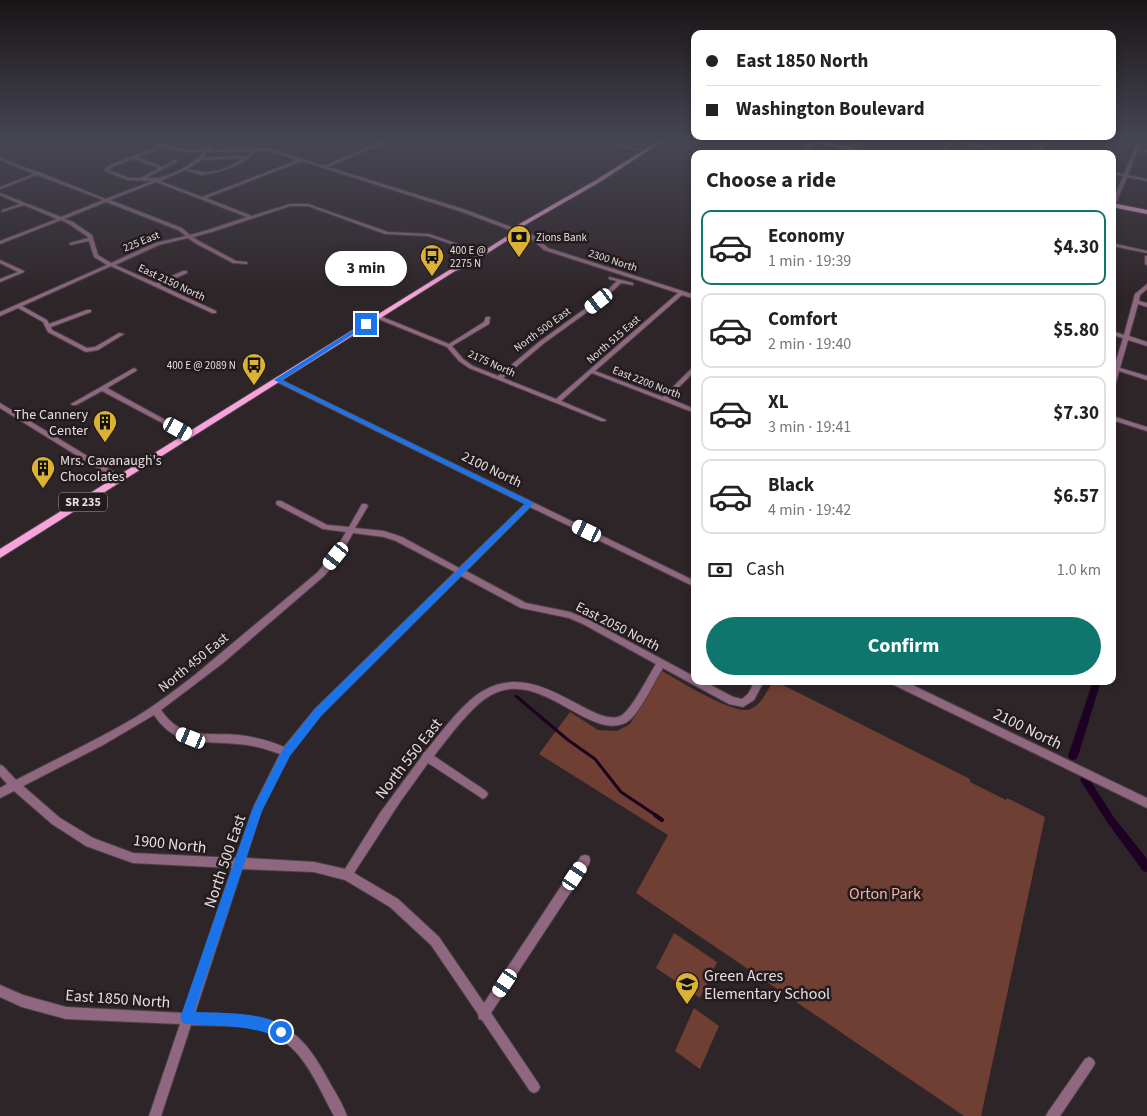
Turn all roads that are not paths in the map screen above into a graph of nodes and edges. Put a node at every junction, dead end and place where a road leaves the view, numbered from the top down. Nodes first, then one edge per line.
1 (90, 193) edge
2 (125, 193) edge
3 (189, 193) edge
4 (216, 193) edge
5 (408, 193) edge
6 (576, 193) edge
7 (0, 194) edge
8 (203, 198) junction
9 (108, 200) junction
10 (23, 204) junction
11 (1116, 207) edge
12 (4, 211) dead end
13 (1147, 212) edge
14 (250, 217) junction
15 (61, 219) junction
16 (516, 230) junction
17 (188, 236) junction
18 (91, 239) junction
19 (0, 243) edge
20 (72, 244) dead end
21 (1116, 245) edge
22 (476, 251) junction
23 (1147, 252) edge
24 (1147, 256) edge
25 (0, 261) edge
26 (245, 263) dead end
27 (1147, 264) edge
28 (111, 265) junction
29 (453, 270) junction
30 (185, 272) dead end
31 (611, 278) dead end
32 (620, 280) junction
33 (0, 281) edge
34 (631, 284) dead end
35 (156, 285) junction
36 (1147, 286) edge
37 (681, 293) junction
38 (691, 296) edge
39 (1136, 302) junction
40 (1147, 305) edge
41 (18, 306) junction
42 (89, 311) dead end
43 (214, 312) dead end
44 (0, 314) edge
45 (378, 317) junction
46 (488, 318) dead end
47 (48, 326) junction
48 (121, 334) dead end
49 (1116, 335) edge
50 (1126, 338) junction
51 (1147, 344) edge
52 (449, 346) junction
53 (1117, 369) junction
54 (134, 370) dead end
55 (591, 371) junction
56 (691, 372) edge
57 (1116, 372) edge
58 (500, 377) junction
59 (1147, 378) edge
60 (277, 380) junction
61 (102, 388) junction
62 (664, 399) junction
63 (557, 401) junction
64 (74, 404) dead end
65 (0, 405) edge
66 (691, 409) edge
67 (1116, 419) edge
68 (603, 420) dead end
69 (1147, 429) edge
70 (189, 435) junction
71 (120, 479) junction
72 (279, 503) dead end
73 (530, 503) junction
74 (364, 506) dead end
75 (350, 530) junction
76 (0, 554) edge
77 (461, 572) junction
78 (691, 582) edge
79 (662, 663) junction
80 (691, 679) edge
81 (702, 685) edge
82 (758, 685) edge
83 (903, 685) edge
84 (156, 709) junction
85 (286, 752) junction
86 (426, 756) junction
87 (0, 769) edge
88 (14, 785) junction
89 (0, 793) edge
90 (483, 794) dead end
91 (1147, 803) edge
92 (586, 860) dead end
93 (238, 865) junction
94 (347, 875) junction
95 (0, 991) edge
96 (484, 1015) junction
97 (186, 1018) junction
98 (1089, 1063) dead end
99 (534, 1087) dead end
100 (155, 1116) edge
101 (341, 1116) edge
102 (1052, 1116) edge

1 - 9 street
2 - 9 street
3 - 8 street
4 - 8 street
5 - 16 street, 2300 North
6 - 16 main road, SR 235
7 - 10 street, East 2150 North
8 - 14 street
9 - 15 street
9 - 17 street
10 - 12 street
10 - 15 street, East 2150 North
11 - 13 main road
14 - 17 street, 225 East
14 - 22 street, 225 East
15 - 18 street, East 2150 North
15 - 19 street
16 - 22 main road, SR 235
16 - 29 main road, SR 235
16 - 37 street, 2300 North
17 - 26 street
17 - 28 street, 225 East
18 - 20 street
18 - 28 street, East 2150 North
21 - 23 street
22 - 29 main road, SR 235
24 - 27 street
25 - 33 street
28 - 35 street, East 2150 North
28 - 41 street, 225 East
29 - 45 main road, SR 235
30 - 35 street
31 - 32 street
32 - 34 street
32 - 58 street, North 500 East
35 - 43 street, East 2150 North
36 - 39 street
37 - 38 street, 2300 North
37 - 55 street, North 515 East
39 - 40 street
39 - 50 street
41 - 44 street, 225 East
41 - 47 street
42 - 47 street
45 - 52 street, 2175 North
45 - 60 main road, SR 235
46 - 52 street
47 - 48 street
49 - 50 street
50 - 51 street
50 - 53 street
52 - 58 street, 2175 North
53 - 57 street
53 - 59 street
54 - 61 street
55 - 62 street, East 2200 North
55 - 63 street, North 515 East
56 - 62 street
58 - 63 street, 2175 North
60 - 70 main road, SR 235
60 - 73 street, 2100 North
61 - 64 street
61 - 70 street
62 - 66 street, East 2200 North
63 - 68 street, 2175 North
65 - 71 street
67 - 69 street
70 - 71 main road, SR 235
71 - 76 main road, SR 235
72 - 75 street, East 2050 North
73 - 77 street, North 500 East
73 - 78 street, 2100 North
74 - 75 street, North 450 East
75 - 77 street, East 2050 North
75 - 84 street, North 450 East
77 - 79 street, East 2050 North
77 - 85 street, North 500 East
79 - 80 street, East 2050 North
79 - 86 street, North 550 East
81 - 82 street, East 2050 North
83 - 91 street, 2100 North
84 - 85 street
84 - 88 street, North 450 East
85 - 93 street, North 500 East
86 - 90 street
86 - 94 street, North 550 East
87 - 88 street, 1900 North
88 - 89 street, North 450 East
88 - 93 street, 1900 North
92 - 96 street
93 - 94 street, 1900 North
93 - 97 street, North 500 East
94 - 96 street, 1900 North
95 - 97 street, East 1850 North
96 - 99 street, 1900 North
97 - 100 street, North 500 East
97 - 101 street, East 1850 North
98 - 102 street

